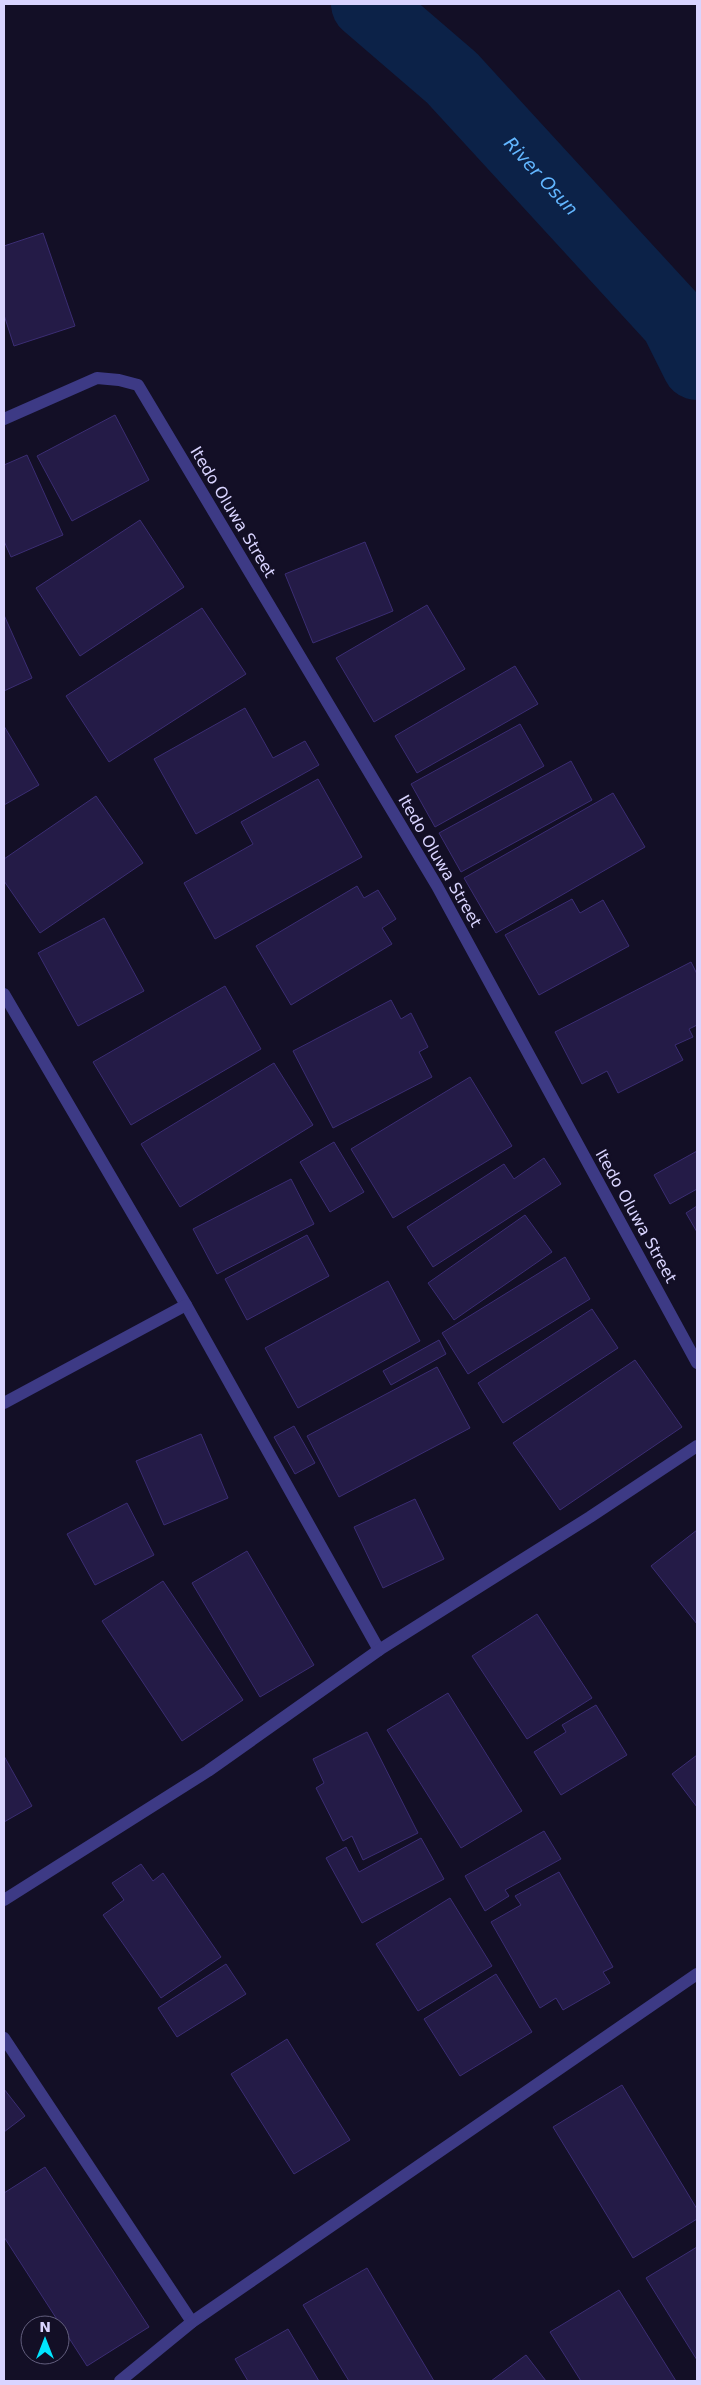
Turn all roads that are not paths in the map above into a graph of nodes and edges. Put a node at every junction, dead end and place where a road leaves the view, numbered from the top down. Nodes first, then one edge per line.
1 (4, 419) edge
2 (4, 994) edge
3 (186, 1305) junction
4 (697, 1363) edge
5 (4, 1403) edge
6 (697, 1446) edge
7 (379, 1650) junction
8 (4, 1900) edge
9 (697, 1974) edge
10 (4, 2038) edge
11 (192, 2322) junction
12 (120, 2381) edge

1 - 4 street, Itedo Oluwa Street
2 - 3 street
3 - 5 street
3 - 7 street
6 - 7 street
7 - 8 street
9 - 11 street
10 - 11 street
11 - 12 street

